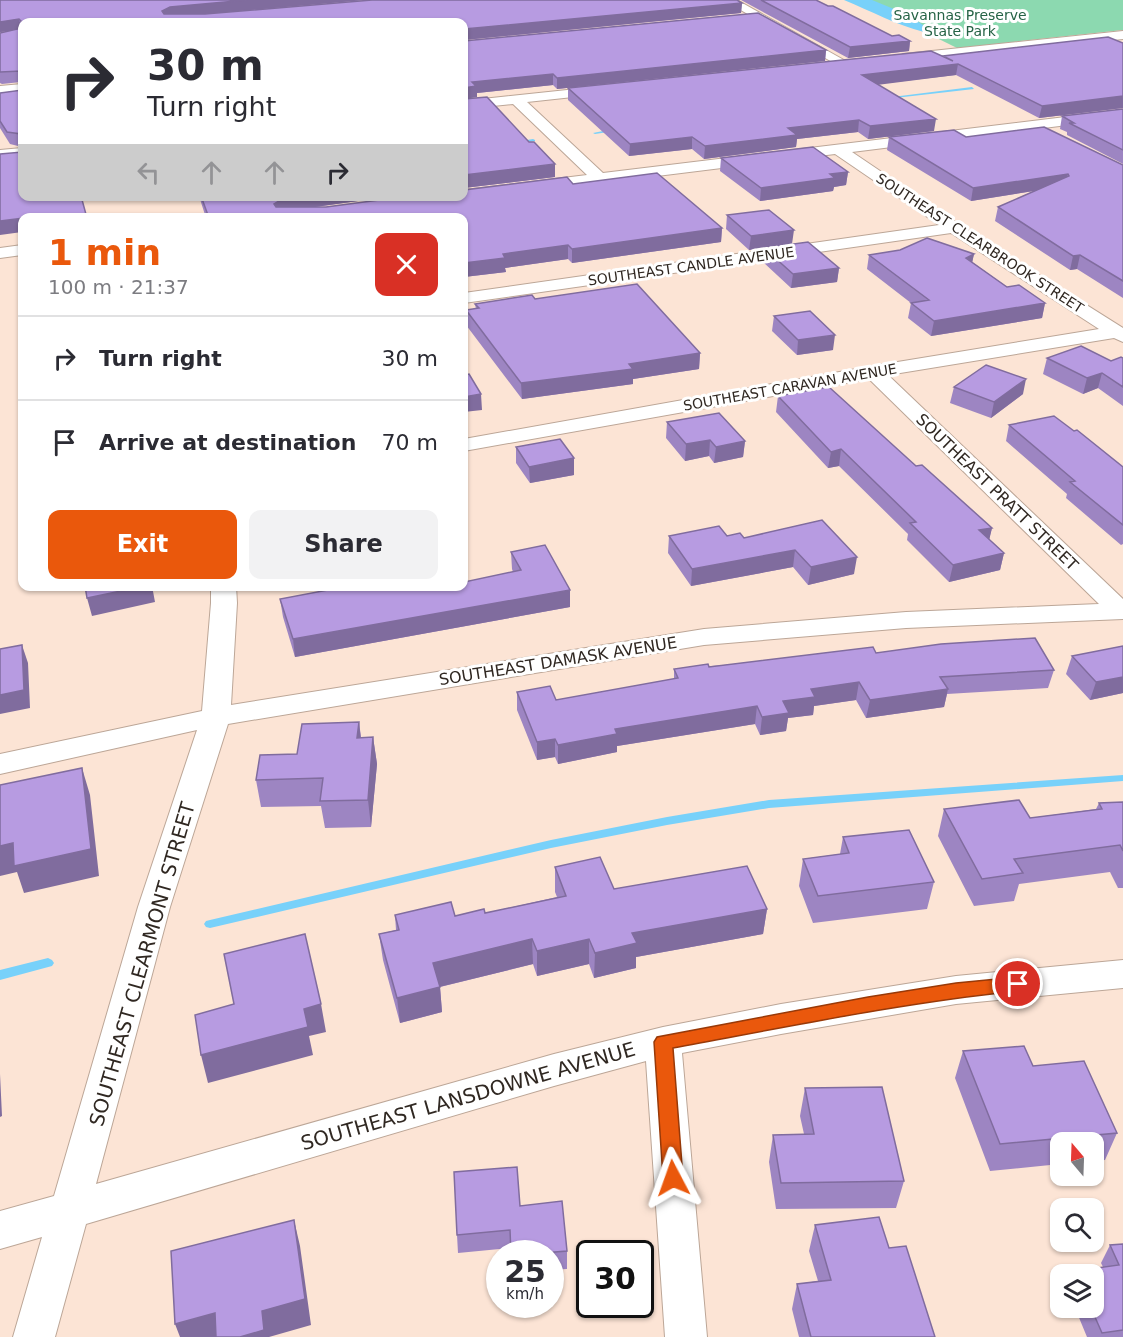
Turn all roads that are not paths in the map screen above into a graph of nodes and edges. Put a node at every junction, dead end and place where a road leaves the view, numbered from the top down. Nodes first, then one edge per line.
1 (729, 0) edge
2 (760, 17) junction
3 (737, 20) edge
4 (1123, 35) edge
5 (891, 60) edge
6 (821, 67) edge
7 (18, 88) edge
8 (623, 88) edge
9 (0, 90) edge
10 (518, 100) junction
11 (468, 105) edge
12 (1123, 114) edge
13 (1032, 126) junction
14 (1053, 136) edge
15 (838, 149) junction
16 (18, 152) edge
17 (0, 154) edge
18 (600, 178) junction
19 (468, 194) edge
20 (954, 228) junction
21 (18, 251) edge
22 (0, 253) edge
23 (468, 297) edge
24 (1120, 334) edge
25 (873, 372) junction
26 (468, 444) edge
27 (223, 591) edge
28 (1122, 611) edge
29 (216, 717) junction
30 (0, 764) edge
31 (1123, 974) edge
32 (663, 1042) junction
33 (71, 1210) junction
34 (0, 1230) edge
35 (34, 1337) edge
36 (686, 1337) edge

1 - 2 street
2 - 3 street
2 - 6 street
4 - 5 street
7 - 9 street
8 - 10 street
10 - 11 street
10 - 18 street
12 - 13 street
13 - 14 street
13 - 15 street
15 - 18 street
15 - 20 street, SOUTHEAST CLEARBROOK STREET
16 - 17 street
18 - 19 street
20 - 23 street, SOUTHEAST CANDLE AVENUE
20 - 24 street, SOUTHEAST CLEARBROOK STREET
21 - 22 street
24 - 25 street, SOUTHEAST CARAVAN AVENUE
25 - 26 street, SOUTHEAST CARAVAN AVENUE
25 - 28 street, SOUTHEAST PRATT STREET
27 - 29 street, SOUTHEAST CLEARMONT STREET
28 - 29 street, SOUTHEAST DAMASK AVENUE
29 - 30 street, SOUTHEAST DAMASK AVENUE
29 - 33 street, SOUTHEAST CLEARMONT STREET
31 - 32 street, SOUTHEAST LANSDOWNE AVENUE
32 - 33 street, SOUTHEAST LANSDOWNE AVENUE
32 - 36 street
33 - 34 street, SOUTHEAST LANSDOWNE AVENUE
33 - 35 street, SOUTHEAST CLEARMONT STREET

